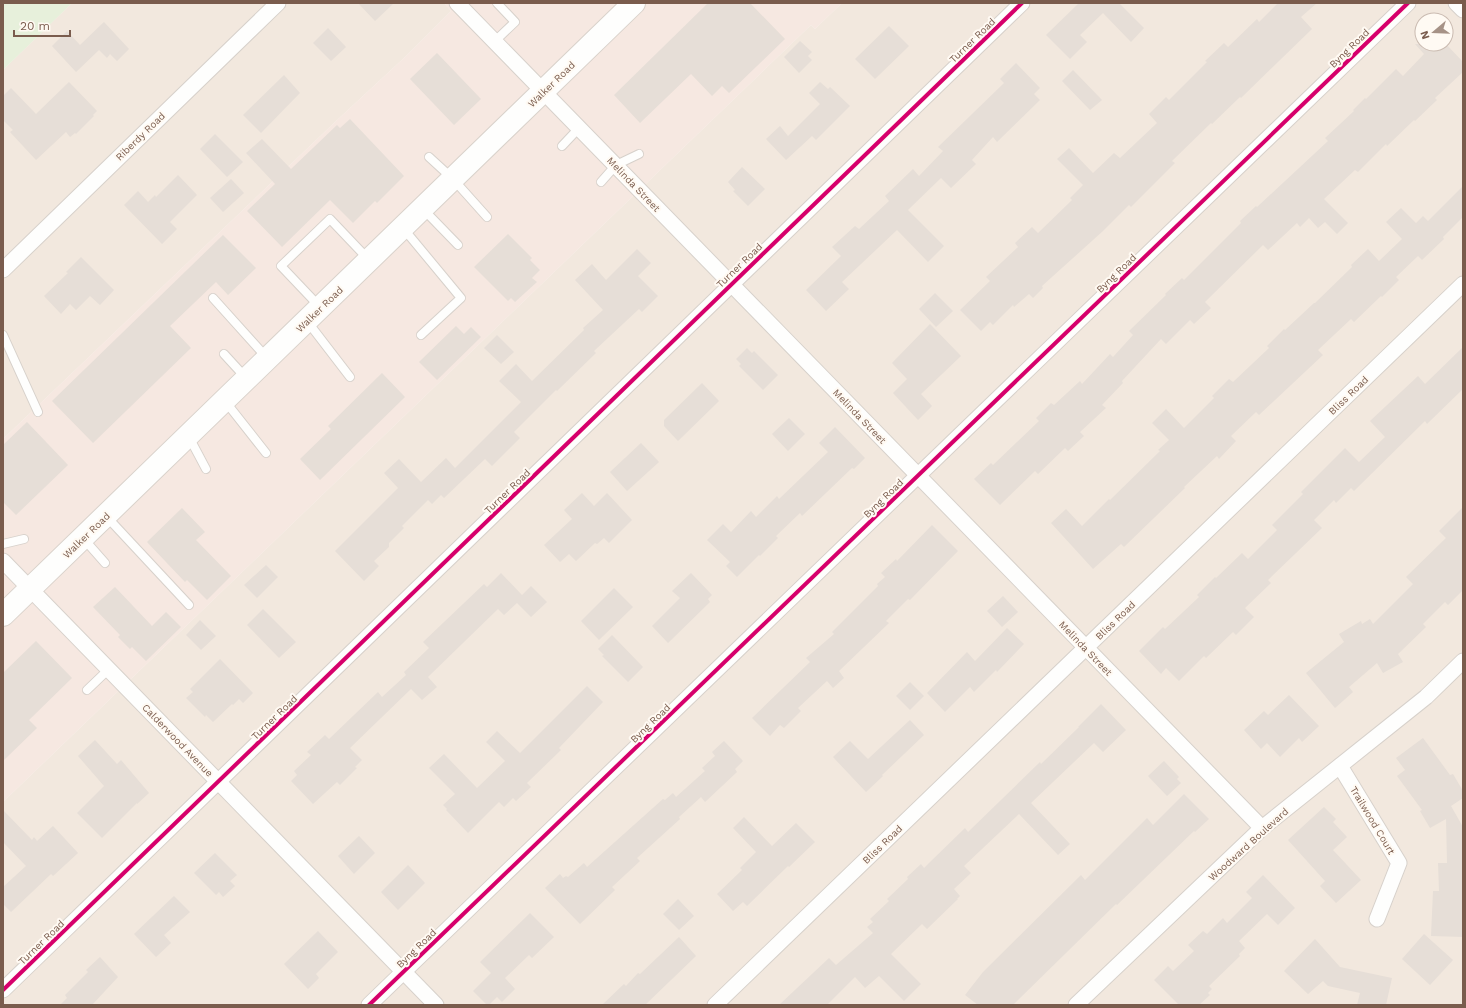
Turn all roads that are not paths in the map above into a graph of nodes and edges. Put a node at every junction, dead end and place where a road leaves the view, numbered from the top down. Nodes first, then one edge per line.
1 (278, 3) edge
2 (457, 3) edge
3 (497, 3) edge
4 (634, 3) edge
5 (1022, 3) edge
6 (1408, 3) edge
7 (1456, 3) edge
8 (1463, 10) edge
9 (495, 41) junction
10 (544, 91) junction
11 (579, 128) junction
12 (562, 146) dead end
13 (639, 154) dead end
14 (429, 157) dead end
15 (616, 165) junction
16 (453, 180) junction
17 (601, 182) dead end
18 (423, 208) junction
19 (487, 218) dead end
20 (403, 228) junction
21 (458, 245) dead end
22 (369, 260) junction
23 (3, 270) edge
24 (732, 284) junction
25 (1463, 284) edge
26 (213, 298) dead end
27 (313, 314) junction
28 (3, 334) edge
29 (421, 335) dead end
30 (224, 354) dead end
31 (268, 359) junction
32 (350, 377) dead end
33 (247, 379) junction
34 (225, 400) junction
35 (38, 412) dead end
36 (188, 436) junction
37 (266, 453) dead end
38 (206, 469) dead end
39 (918, 475) junction
40 (106, 516) junction
41 (83, 538) junction
42 (24, 539) dead end
43 (3, 544) edge
44 (3, 561) edge
45 (105, 563) dead end
46 (31, 588) junction
47 (189, 604) dead end
48 (3, 615) edge
49 (1086, 648) junction
50 (1463, 661) edge
51 (109, 669) junction
52 (87, 690) dead end
53 (1340, 766) junction
54 (219, 781) junction
55 (1262, 828) junction
56 (1377, 919) dead end
57 (404, 972) junction
58 (3, 990) edge
59 (369, 1005) edge
60 (436, 1005) edge
61 (715, 1005) edge
62 (1076, 1005) edge

1 - 23 street, Riberdy Road
2 - 9 street, Melinda Street
3 - 9 lane
4 - 10 main road, Walker Road
5 - 24 street, Turner Road
6 - 39 street, Byng Road
7 - 8 street
9 - 10 street, Melinda Street
10 - 11 street, Melinda Street
10 - 16 main road, Walker Road
11 - 12 lane
11 - 15 street, Melinda Street
13 - 15 lane
14 - 16 lane
15 - 17 lane
15 - 24 street, Melinda Street
16 - 18 main road, Walker Road
16 - 19 lane
18 - 20 main road, Walker Road
18 - 21 lane
20 - 22 main road, Walker Road
20 - 29 lane
22 - 27 main road, Walker Road
22 - 27 lane
24 - 39 street, Melinda Street
24 - 54 street, Turner Road
25 - 49 street, Bliss Road
26 - 31 lane
27 - 31 main road, Walker Road
27 - 32 lane
28 - 35 lane
30 - 33 lane
31 - 33 main road, Walker Road
33 - 34 main road, Walker Road
34 - 36 main road, Walker Road
34 - 37 lane
36 - 38 lane
36 - 40 main road, Walker Road
39 - 49 street, Melinda Street
39 - 57 street, Byng Road
40 - 41 main road, Walker Road
40 - 47 lane
41 - 45 lane
41 - 46 main road, Walker Road
42 - 43 lane
44 - 46 street, Calderwood Avenue
46 - 48 main road, Walker Road
46 - 51 street, Calderwood Avenue
49 - 55 street, Melinda Street
49 - 61 street, Bliss Road
50 - 53 street, Woodward Boulevard
51 - 52 lane
51 - 54 street, Calderwood Avenue
53 - 55 street, Woodward Boulevard
53 - 56 street, Trailwood Court
54 - 57 street, Calderwood Avenue
54 - 58 street, Turner Road
55 - 62 street, Woodward Boulevard
57 - 59 street, Byng Road
57 - 60 street, Calderwood Avenue

